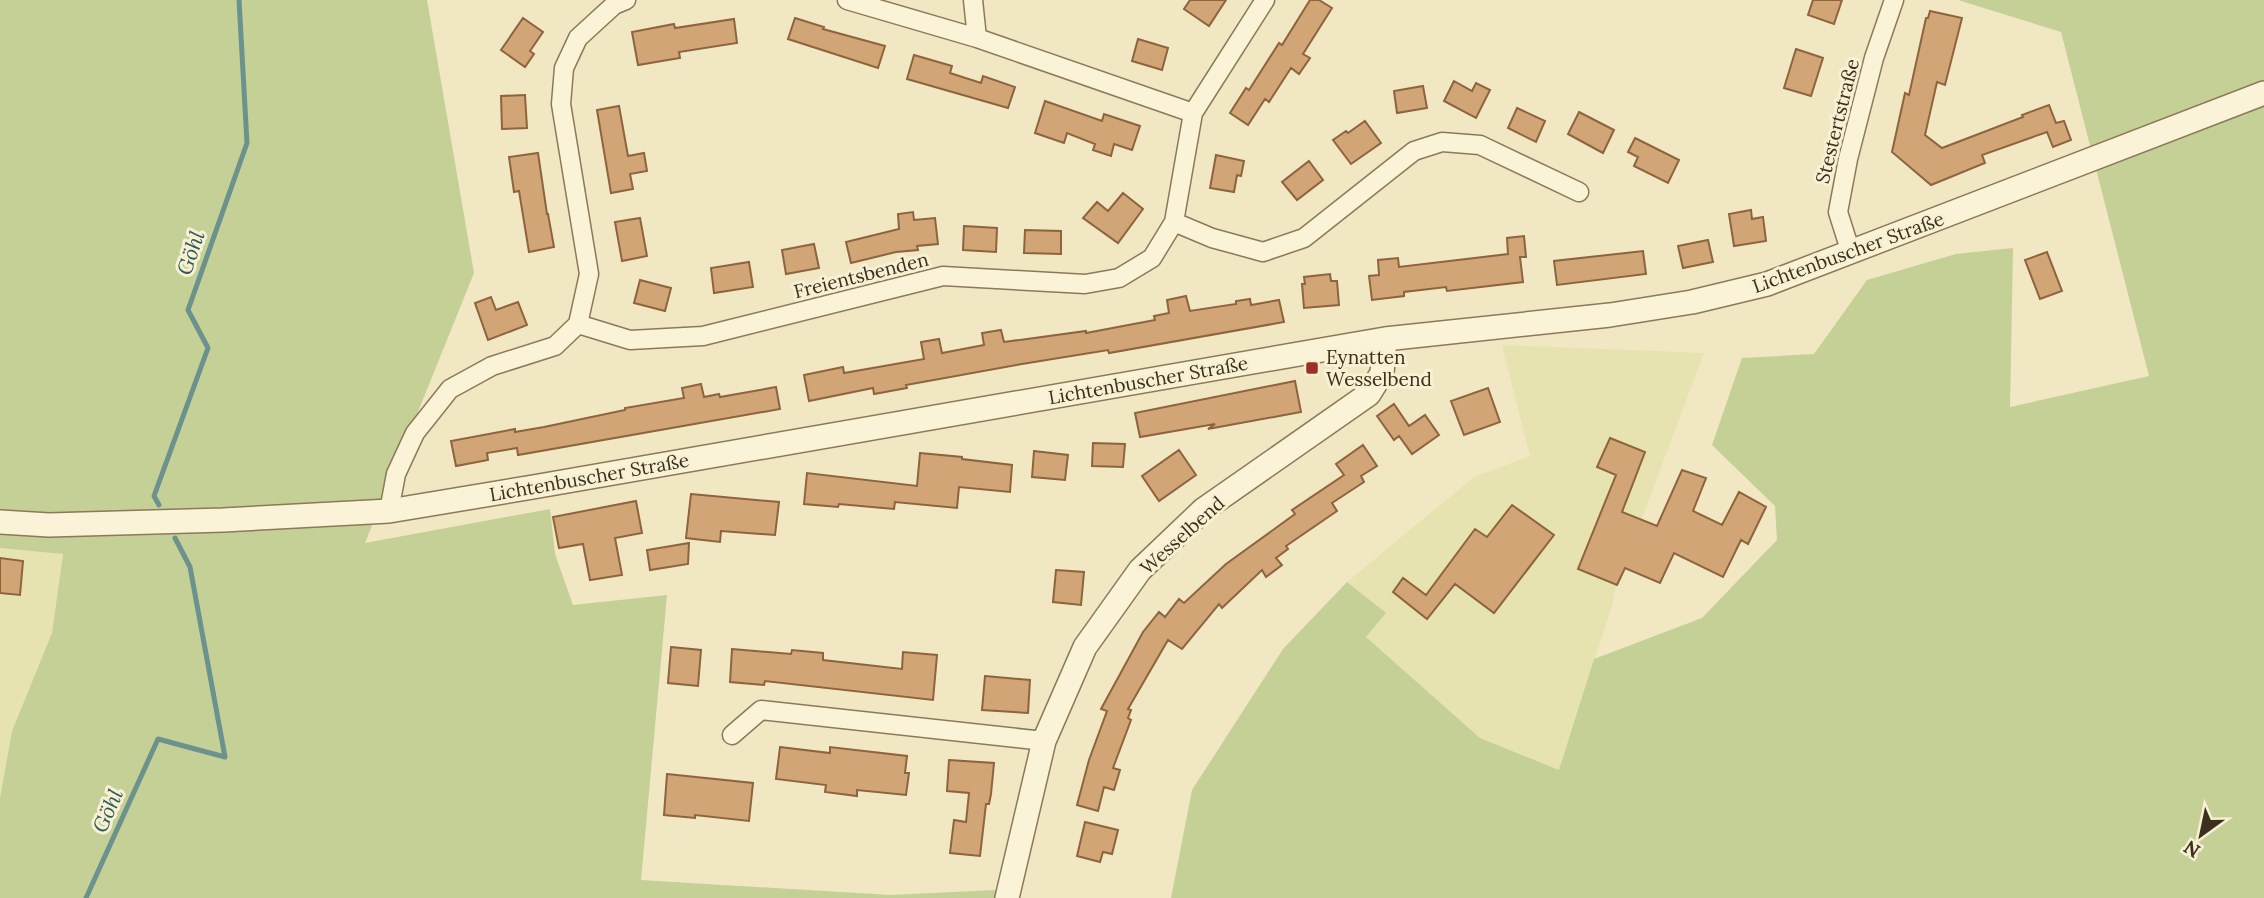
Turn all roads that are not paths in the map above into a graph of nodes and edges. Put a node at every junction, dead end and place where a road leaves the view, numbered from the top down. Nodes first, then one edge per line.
1 (626, 0) edge
2 (847, 0) edge
3 (973, 0) edge
4 (1265, 0) edge
5 (1894, 0) edge
6 (977, 38) junction
7 (2264, 93) edge
8 (1193, 113) junction
9 (1579, 192) dead end
10 (1174, 222) junction
11 (1851, 253) junction
12 (578, 324) junction
13 (1385, 339) junction
14 (389, 511) junction
15 (0, 522) edge
16 (732, 735) dead end
17 (1044, 741) junction
18 (1007, 898) edge

1 - 12 street
2 - 6 street
3 - 6 street
4 - 8 street, Freientsbenden
5 - 11 street, Stestertstraße
6 - 8 street
7 - 11 street, Lichtenbuscher Straße
8 - 10 street, Freientsbenden
9 - 10 street
10 - 12 street, Freientsbenden
11 - 13 street, Lichtenbuscher Straße
12 - 14 street
13 - 14 street, Lichtenbuscher Straße
13 - 17 street, Wesselbend
14 - 15 street, Lichtenbuscher Straße
16 - 17 street
17 - 18 street, Wesselbend

